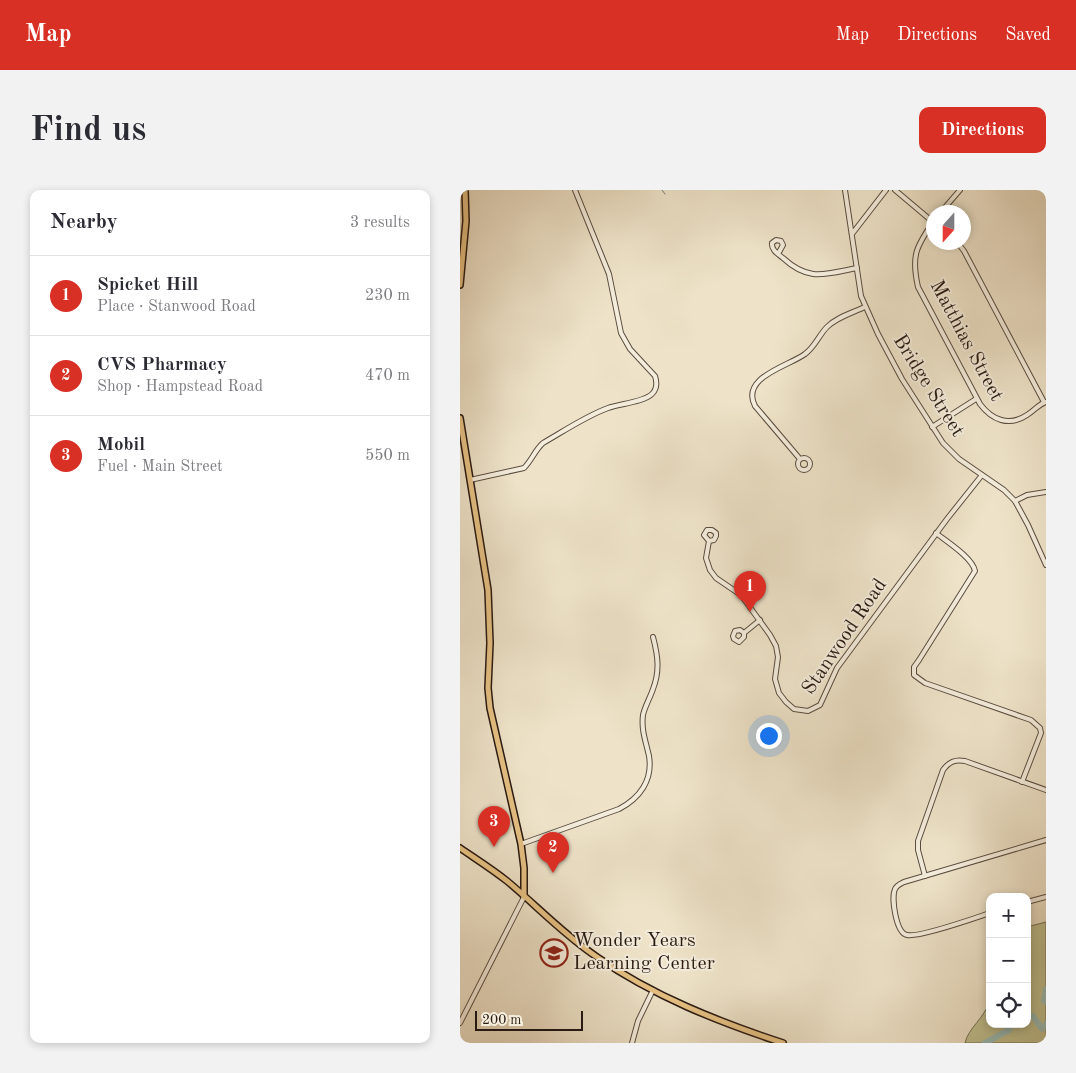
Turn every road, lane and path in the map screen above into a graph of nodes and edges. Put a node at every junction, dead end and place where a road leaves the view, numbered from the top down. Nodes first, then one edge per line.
1 (465, 190) edge
2 (576, 190) edge
3 (845, 190) edge
4 (886, 190) edge
5 (895, 190) edge
6 (960, 190) edge
7 (947, 205) edge
8 (926, 216) edge
9 (852, 234) junction
10 (926, 234) edge
11 (963, 250) edge
12 (778, 254) dead end
13 (856, 268) junction
14 (460, 285) edge
15 (865, 307) junction
16 (976, 399) junction
17 (1045, 402) edge
18 (460, 418) edge
19 (932, 428) junction
20 (800, 460) dead end
21 (982, 475) junction
22 (470, 480) junction
23 (1046, 492) edge
24 (1015, 501) junction
25 (936, 533) junction
26 (709, 541) dead end
27 (1046, 565) edge
28 (760, 620) junction
29 (744, 632) dead end
30 (652, 637) dead end
31 (1022, 782) junction
32 (1046, 790) edge
33 (1046, 840) edge
34 (521, 844) junction
35 (460, 848) edge
36 (925, 876) junction
37 (524, 879) junction
38 (512, 885) junction
39 (524, 897) junction
40 (1046, 897) edge
41 (1031, 901) edge
42 (986, 914) edge
43 (653, 990) junction
44 (460, 1022) edge
45 (632, 1043) edge
46 (783, 1043) edge

1 - 14 main road
2 - 22 street
3 - 9 street, Bridge Street
4 - 9 street
5 - 8 street
6 - 7 street
9 - 13 street, Bridge Street
10 - 16 street, Matthias Street
11 - 17 street
12 - 13 street
13 - 15 street, Bridge Street
15 - 19 street, Bridge Street
15 - 20 street
16 - 17 street, Matthias Street
16 - 19 street
18 - 22 main road
19 - 21 street, Bridge Street
21 - 24 street, Bridge Street
21 - 25 street, Stanwood Road
22 - 34 main road
23 - 24 street
24 - 27 street, Bridge Street
25 - 28 street, Stanwood Road
25 - 31 street
26 - 28 street, Stanwood Road
28 - 29 street
30 - 34 street
31 - 32 street
31 - 36 street
33 - 36 street
34 - 37 main road
35 - 38 main road
36 - 42 street
37 - 38 main road
37 - 39 main road
38 - 39 main road
39 - 43 main road
39 - 44 street
40 - 41 street
43 - 45 street
43 - 46 main road

